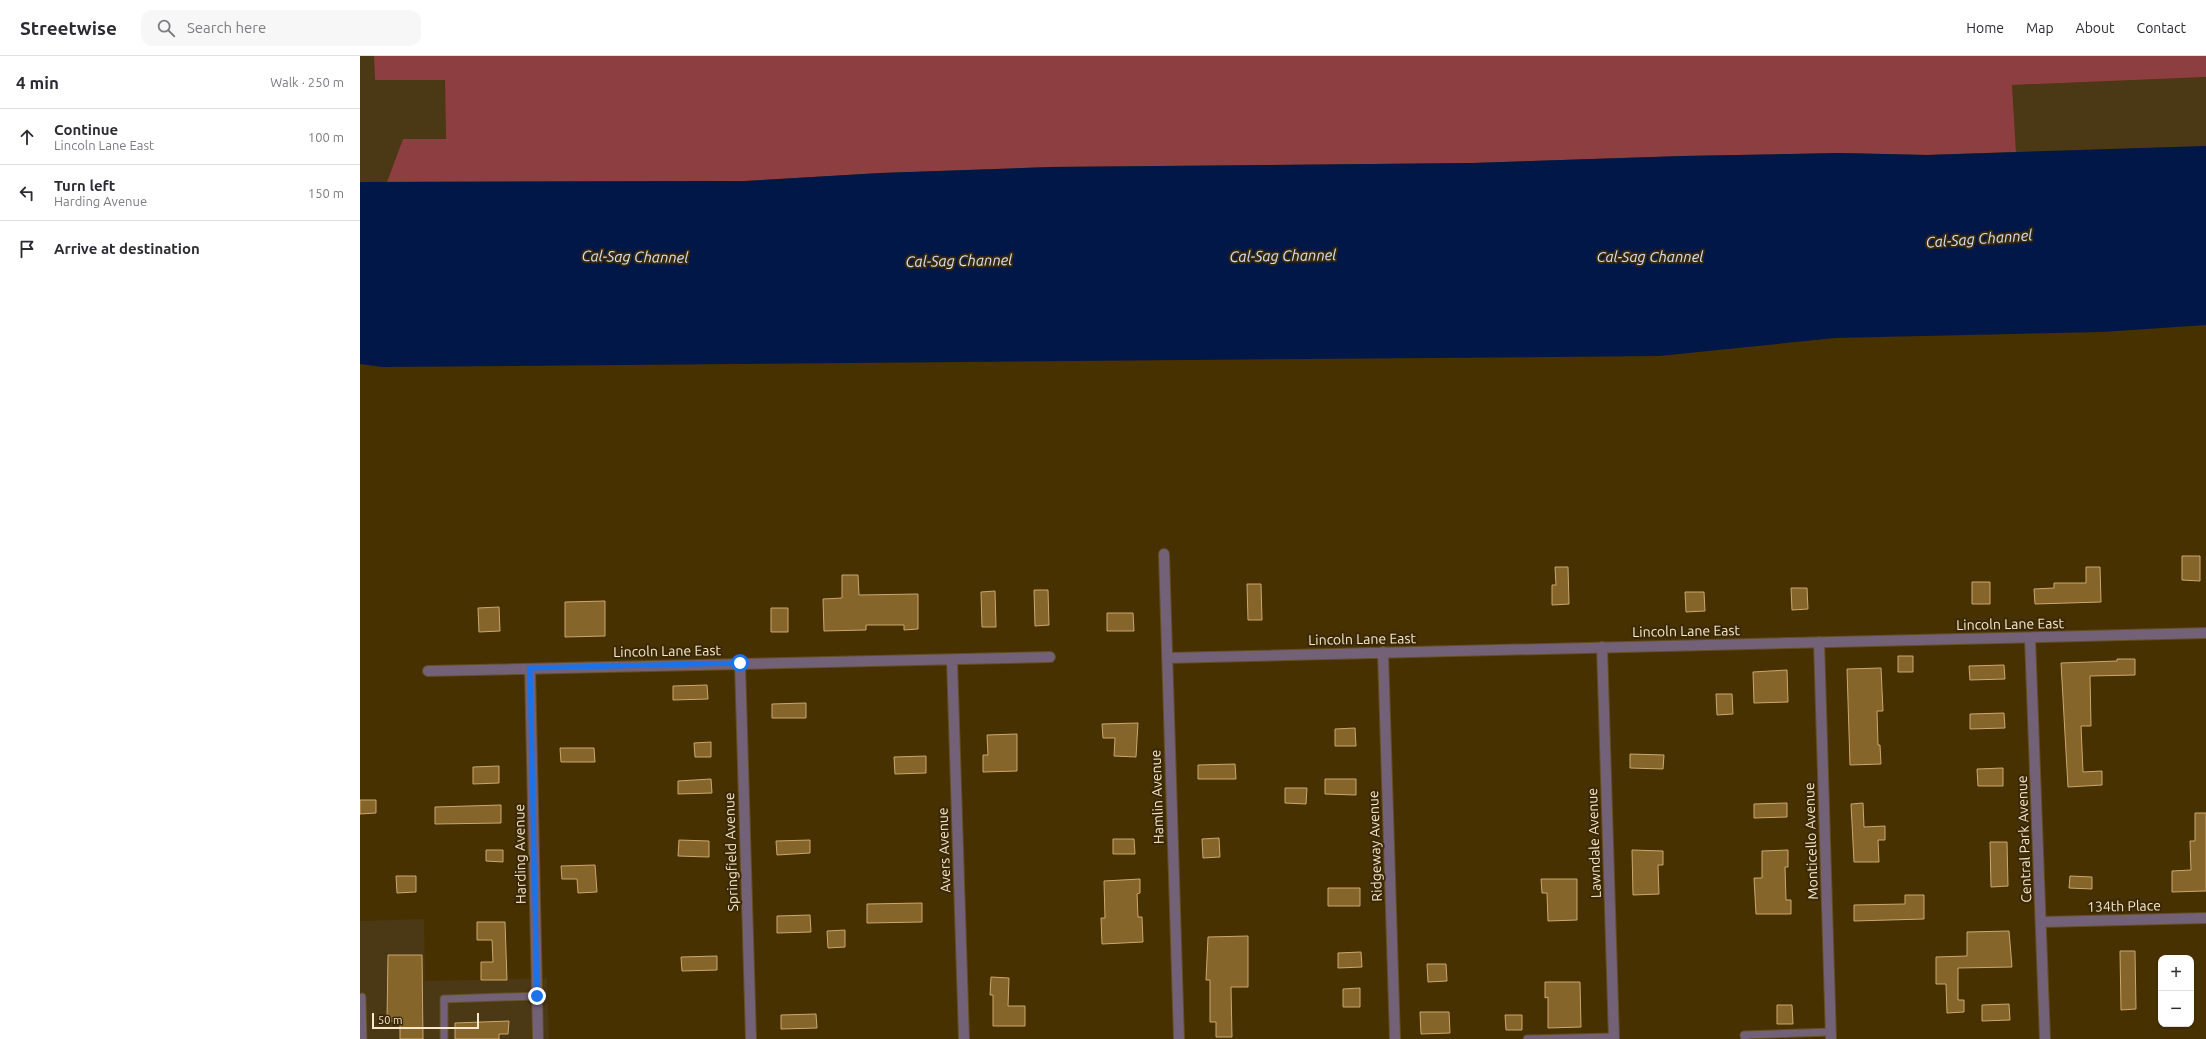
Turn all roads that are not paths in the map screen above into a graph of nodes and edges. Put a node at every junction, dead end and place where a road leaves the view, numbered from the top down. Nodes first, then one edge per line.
1 (1164, 554) dead end
2 (2206, 633) edge
3 (2030, 638) junction
4 (1819, 642) junction
5 (1602, 647) junction
6 (1383, 652) junction
7 (1050, 657) dead end
8 (1167, 658) junction
9 (952, 660) junction
10 (740, 663) junction
11 (530, 668) junction
12 (428, 671) dead end
13 (2206, 918) edge
14 (2042, 922) junction
15 (537, 996) junction
16 (362, 997) dead end
17 (1831, 1036) edge
18 (1614, 1038) edge
19 (363, 1039) edge
20 (444, 1039) edge
21 (538, 1039) edge
22 (750, 1039) edge
23 (964, 1039) edge
24 (1179, 1039) edge
25 (1395, 1039) edge
26 (1527, 1039) edge
27 (1745, 1039) edge
28 (2045, 1039) edge

1 - 8 street, Hamlin Avenue
2 - 3 street, Lincoln Lane East
3 - 4 street, Lincoln Lane East
3 - 14 street, Central Park Avenue
4 - 5 street, Lincoln Lane East
4 - 17 street, Monticello Avenue
5 - 6 street, Lincoln Lane East
5 - 18 street, Lawndale Avenue
6 - 8 street, Lincoln Lane East
6 - 25 street, Ridgeway Avenue
7 - 9 street, Lincoln Lane East
8 - 24 street, Hamlin Avenue
9 - 10 street, Lincoln Lane East
9 - 23 street, Avers Avenue
10 - 11 street, Lincoln Lane East
10 - 22 street, Springfield Avenue
11 - 12 street, Lincoln Lane East
11 - 15 street, Harding Avenue
13 - 14 street, 134th Place
14 - 28 street, Central Park Avenue
15 - 20 lane
15 - 21 street, Harding Avenue
16 - 19 lane
17 - 27 lane
18 - 26 lane

